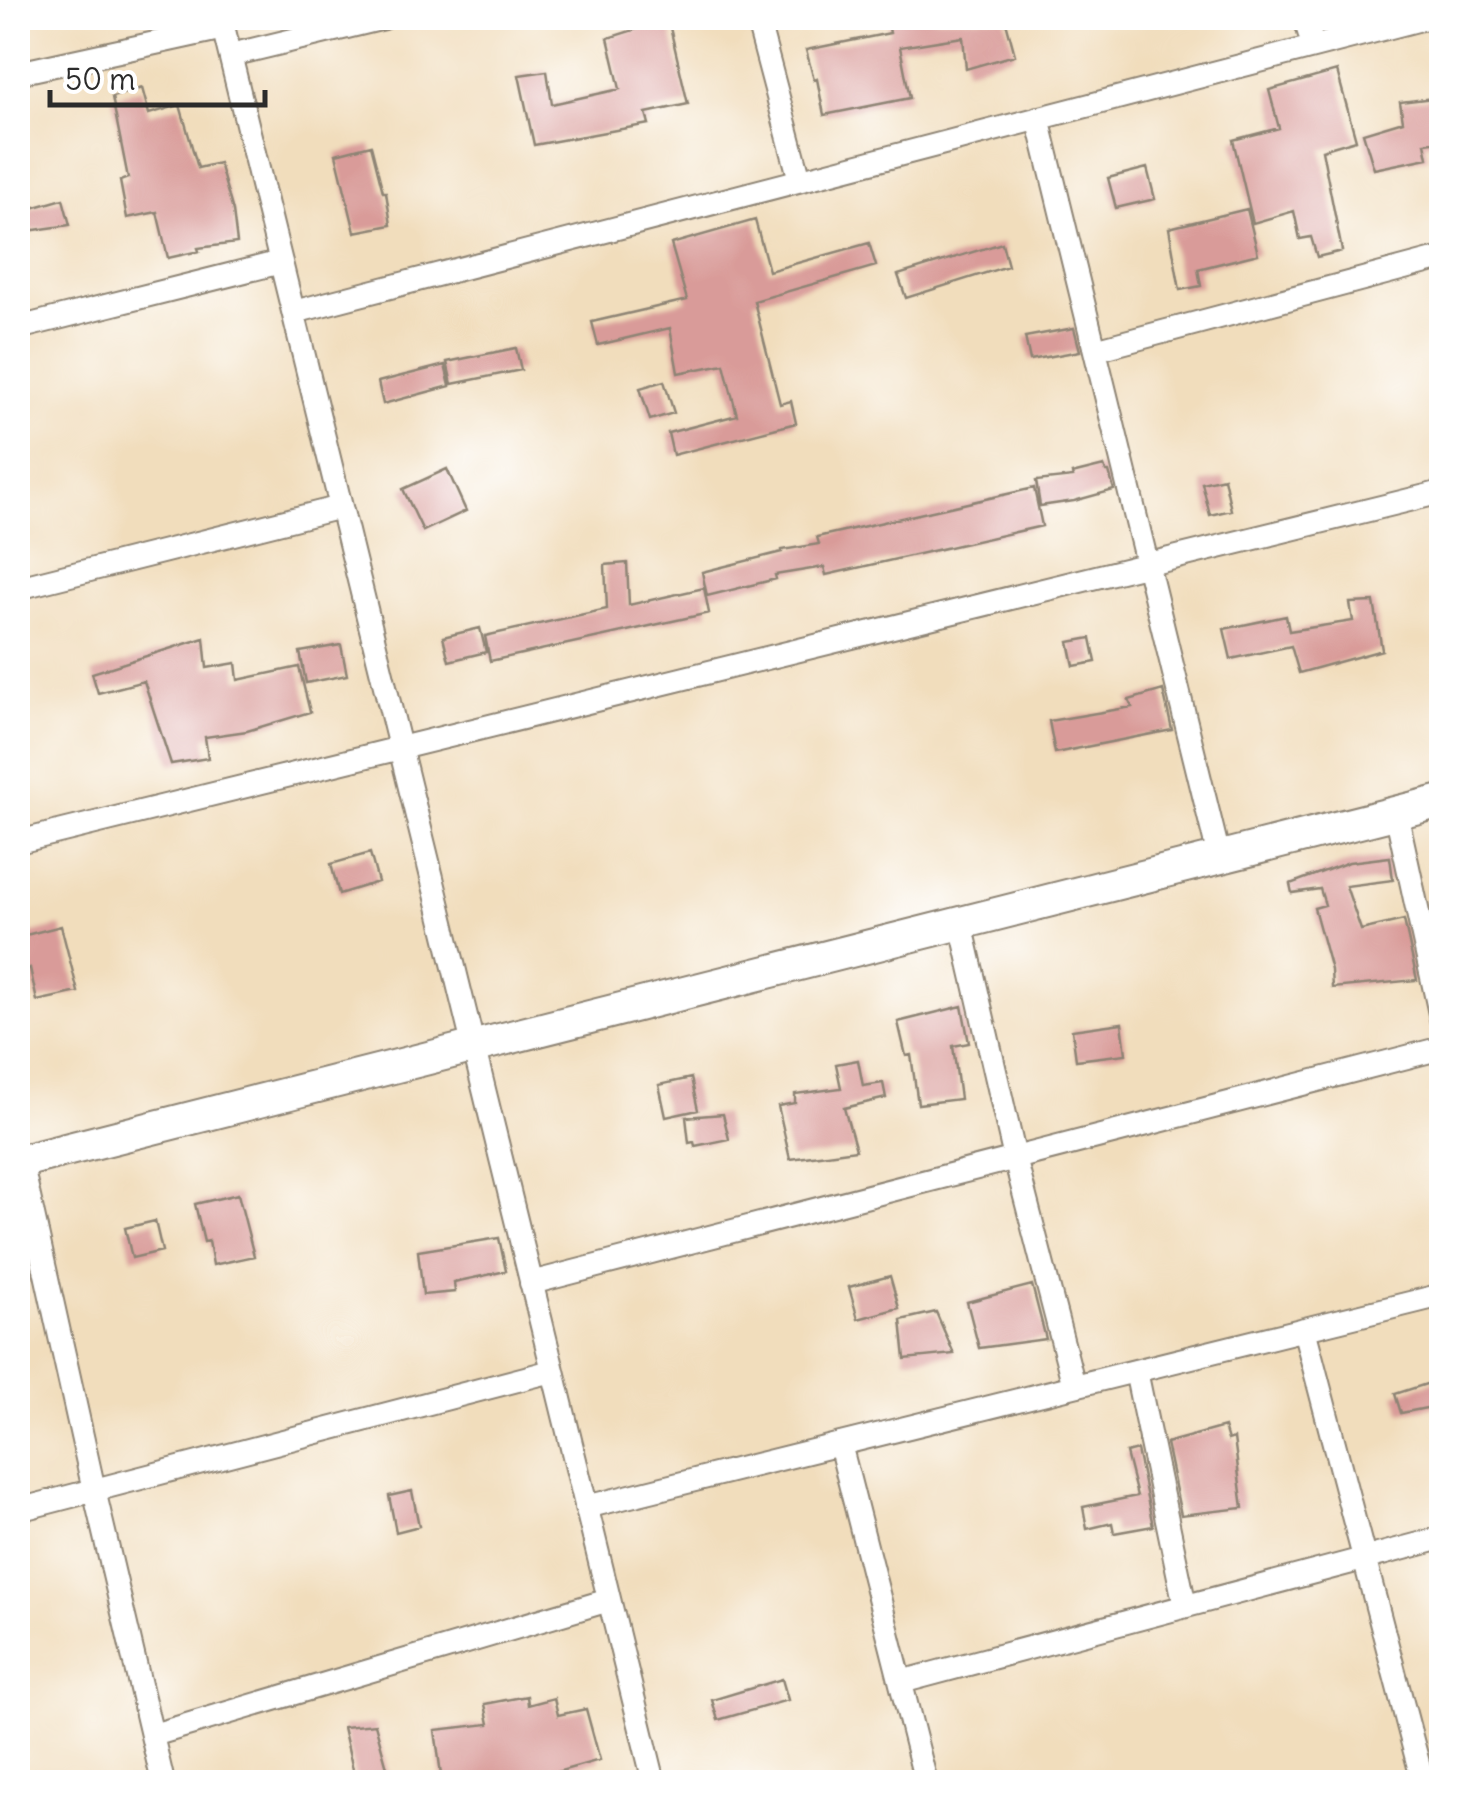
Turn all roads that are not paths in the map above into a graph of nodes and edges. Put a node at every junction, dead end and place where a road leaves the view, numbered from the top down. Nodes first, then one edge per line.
1 (384, 18) edge
2 (757, 18) edge
3 (1306, 18) edge
4 (1425, 18) edge
5 (223, 23) edge
6 (1313, 46) junction
7 (230, 56) junction
8 (18, 73) edge
9 (1038, 118) junction
10 (800, 180) junction
11 (1442, 258) edge
12 (281, 262) junction
13 (294, 312) junction
14 (18, 328) edge
15 (1094, 350) junction
16 (1442, 492) edge
17 (341, 507) junction
18 (1147, 564) junction
19 (18, 588) edge
20 (400, 746) junction
21 (1442, 800) edge
22 (1396, 812) junction
23 (18, 842) edge
24 (1219, 857) junction
25 (961, 922) junction
26 (1442, 1023) edge
27 (473, 1046) junction
28 (1442, 1048) edge
29 (1015, 1158) junction
30 (20, 1161) edge
31 (531, 1283) junction
32 (1442, 1295) edge
33 (1304, 1329) junction
34 (552, 1370) junction
35 (1136, 1371) junction
36 (1074, 1386) junction
37 (840, 1444) junction
38 (94, 1490) junction
39 (586, 1507) junction
40 (18, 1510) edge
41 (1442, 1538) edge
42 (1364, 1558) junction
43 (609, 1600) junction
44 (1185, 1606) junction
45 (900, 1682) junction
46 (153, 1736) junction
47 (163, 1782) edge
48 (654, 1782) edge
49 (926, 1782) edge
50 (1423, 1782) edge

1 - 7 street
2 - 10 street
3 - 6 street
4 - 6 street
5 - 7 street
5 - 8 street
6 - 9 street
7 - 12 street
9 - 10 street
9 - 15 street
10 - 13 street
11 - 15 street
12 - 13 street
12 - 14 street
13 - 17 street
15 - 18 street
16 - 18 street
17 - 19 street
17 - 20 street
18 - 20 street
18 - 24 street
20 - 23 street
20 - 27 street
21 - 22 street
22 - 24 street
22 - 26 street
24 - 25 street
25 - 27 street
25 - 29 street
27 - 30 street
27 - 31 street
28 - 29 street
29 - 31 street
29 - 36 street
30 - 38 street
31 - 34 street
32 - 33 street
33 - 35 street
33 - 42 street
34 - 38 street
34 - 39 street
35 - 36 street
35 - 44 street
36 - 37 street
37 - 39 street
37 - 45 street
38 - 40 street
38 - 46 street
39 - 43 street
41 - 42 street
42 - 44 street
42 - 50 street
43 - 46 street
43 - 48 street
44 - 45 street
45 - 49 street
46 - 47 street

